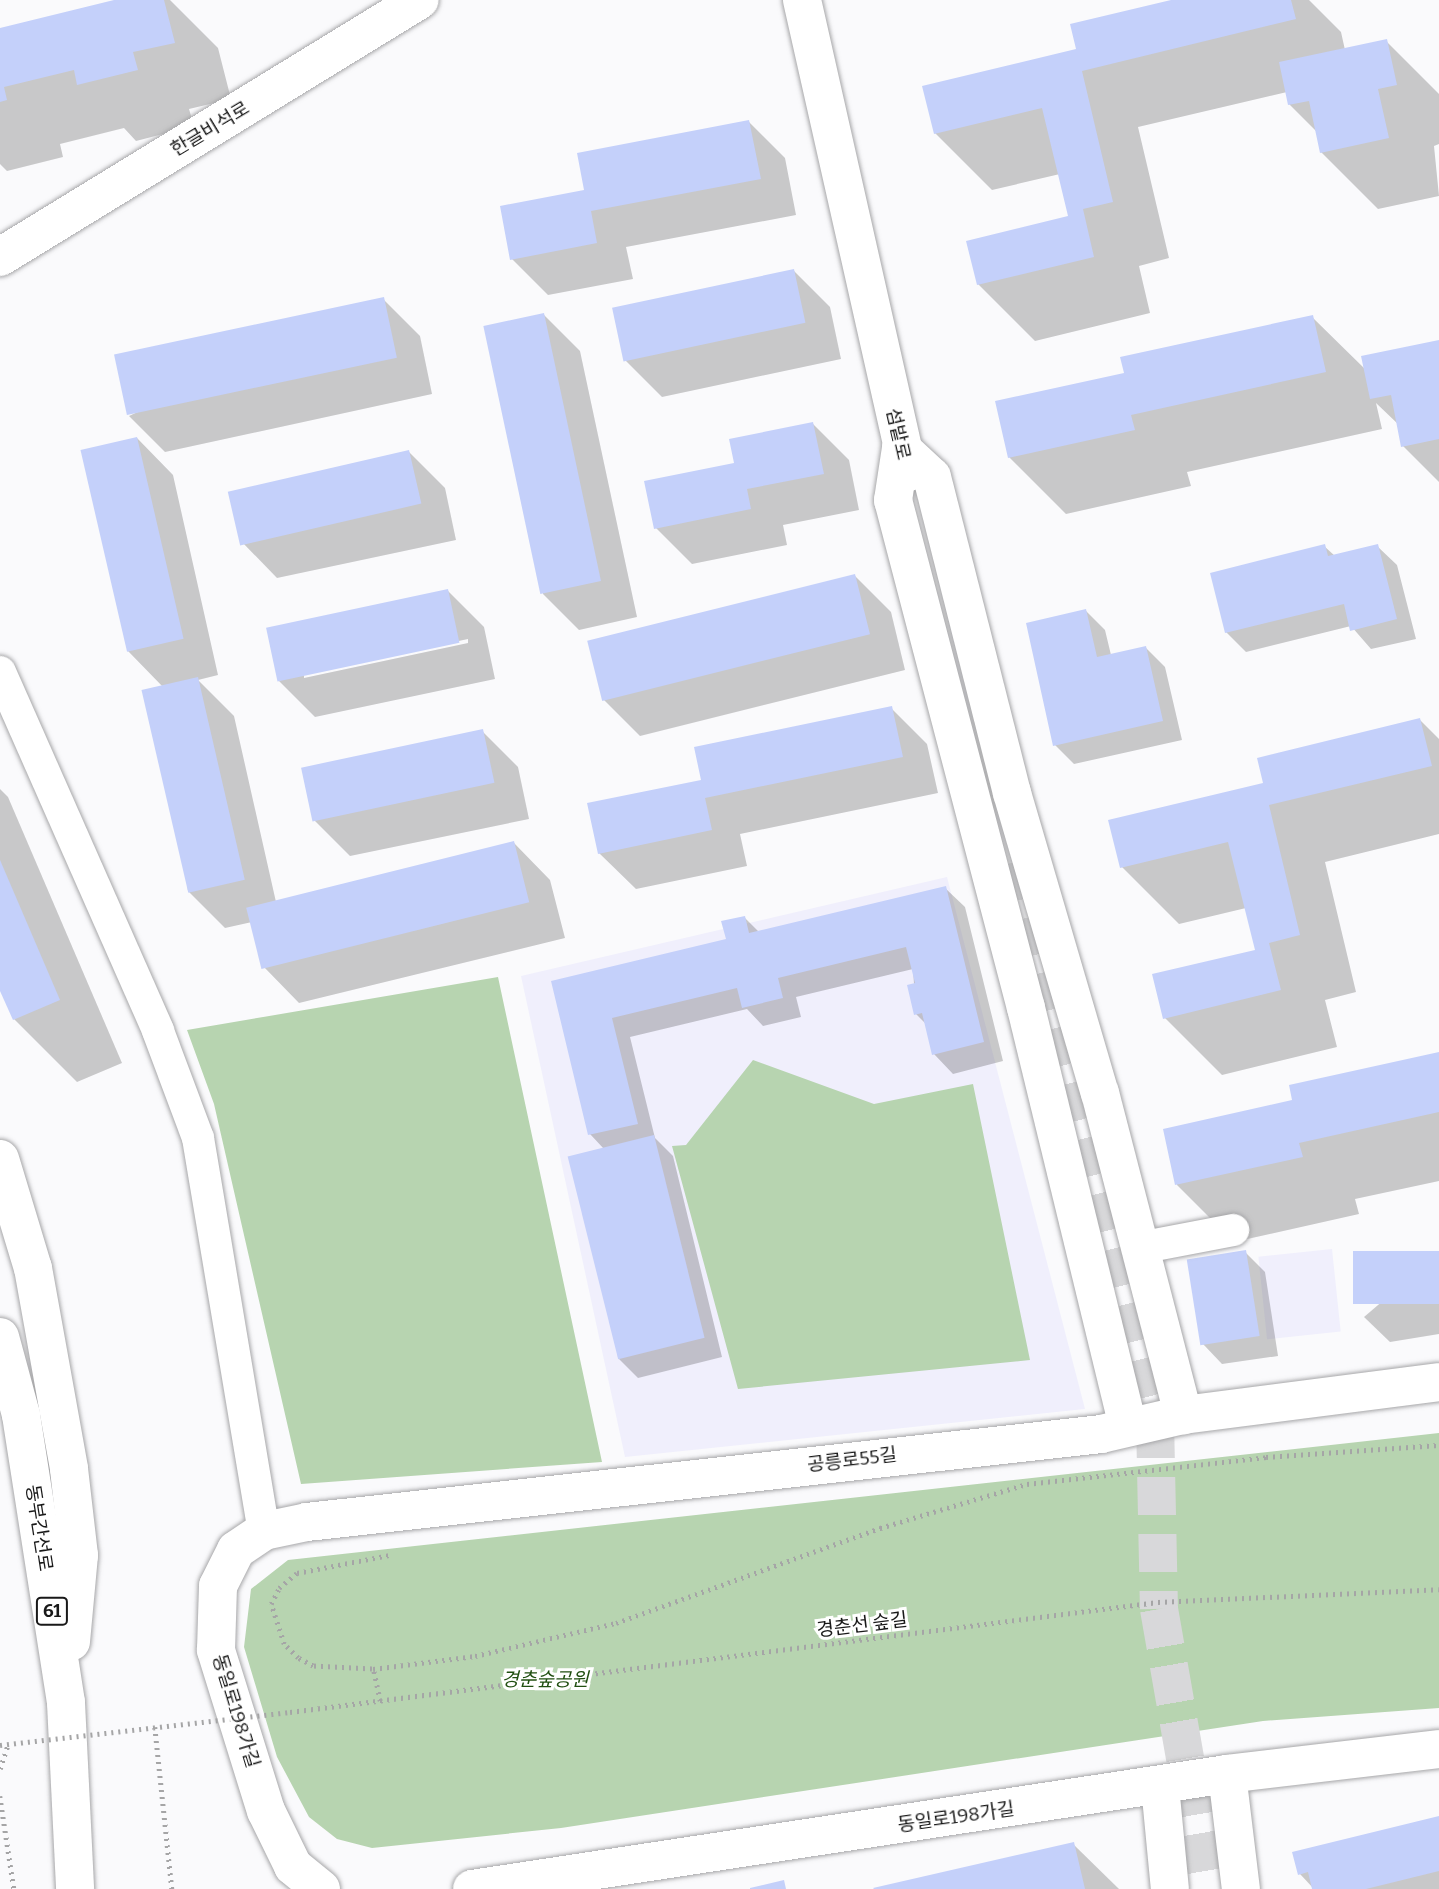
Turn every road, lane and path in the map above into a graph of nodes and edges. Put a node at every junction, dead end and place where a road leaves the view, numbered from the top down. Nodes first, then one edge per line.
1 (420, 0) edge
2 (802, 0) edge
3 (0, 257) edge
4 (901, 448) junction
5 (0, 672) edge
6 (1011, 863) tunnel mouth
7 (0, 1159) edge
8 (1233, 1230) dead end
9 (1139, 1248) junction
10 (0, 1337) edge
11 (1439, 1382) edge
12 (1183, 1415) junction
13 (1128, 1427) junction
14 (1439, 1445) edge
15 (264, 1531) junction
16 (390, 1555) dead end
17 (1439, 1589) edge
18 (373, 1669) junction
19 (380, 1701) junction
20 (66, 1703) junction
21 (155, 1727) junction
22 (8, 1744) junction
23 (0, 1745) edge
24 (1439, 1749) edge
25 (0, 1769) edge
26 (1227, 1774) junction
27 (1160, 1786) junction
28 (0, 1796) edge
29 (13, 1889) edge
30 (75, 1889) edge
31 (172, 1889) edge
32 (321, 1889) edge
33 (472, 1889) edge
34 (1170, 1889) edge
35 (1241, 1889) edge

1 - 3 main road, 한글비석로
2 - 4 main road, 섬밭로
4 - 6 main road, 섬밭로
4 - 9 main road
4 - 13 main road
5 - 15 street
7 - 20 main road
8 - 9 street
9 - 12 main road
10 - 20 main road, 동부간선로 / 61
11 - 12 main road, 공릉로55길
12 - 13 main road, 공릉로55길
13 - 15 main road, 공릉로55길
14 - 18 path
15 - 32 main road, 동일로198가길
16 - 18 path
17 - 19 path, 경춘선 숲길
18 - 19 path
19 - 21 path, 경춘선 숲길, bridge
20 - 30 main road, 동부간선로 / 61
21 - 22 path, 경춘선 숲길, bridge
21 - 31 path
22 - 23 path, 경춘선 숲길, bridge
22 - 25 path
24 - 26 main road, 동일로198가길
26 - 27 main road, 동일로198가길
26 - 35 main road
27 - 33 main road, 동일로198가길
27 - 34 main road
28 - 29 path

